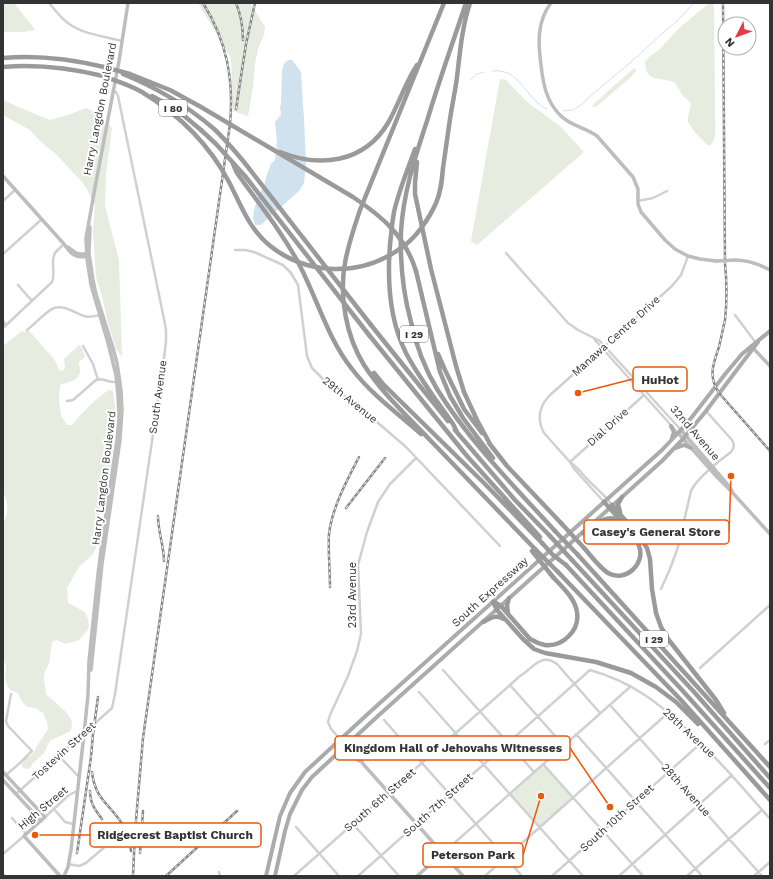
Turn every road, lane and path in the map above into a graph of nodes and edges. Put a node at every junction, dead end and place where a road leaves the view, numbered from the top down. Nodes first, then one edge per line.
1 (49, 3) edge
2 (128, 3) edge
3 (444, 3) edge
4 (466, 3) edge
5 (470, 3) edge
6 (551, 3) edge
7 (122, 41) junction
8 (424, 55) junction
9 (3, 58) edge
10 (3, 67) edge
11 (104, 67) junction
12 (113, 91) junction
13 (141, 91) junction
14 (427, 119) junction
15 (422, 136) junction
16 (271, 149) junction
17 (232, 161) junction
18 (3, 176) edge
19 (16, 190) junction
20 (667, 191) dead end
21 (3, 201) edge
22 (638, 201) junction
23 (90, 218) junction
24 (42, 219) junction
25 (64, 244) junction
26 (86, 247) junction
27 (235, 250) dead end
28 (506, 253) dead end
29 (3, 254) edge
30 (87, 255) junction
31 (80, 256) junction
32 (688, 256) junction
33 (87, 262) junction
34 (770, 270) edge
35 (18, 285) dead end
36 (32, 301) junction
37 (101, 315) junction
38 (735, 315) dead end
39 (3, 322) edge
40 (6, 325) junction
41 (3, 328) edge
42 (27, 330) dead end
43 (770, 331) edge
44 (592, 337) junction
45 (352, 338) junction
46 (433, 341) junction
47 (754, 345) junction
48 (83, 346) dead end
49 (604, 346) junction
50 (602, 348) junction
51 (770, 366) edge
52 (98, 380) junction
53 (119, 382) junction
54 (647, 393) junction
55 (644, 395) junction
56 (67, 401) dead end
57 (706, 411) junction
58 (671, 426) junction
59 (457, 432) junction
60 (680, 432) junction
61 (684, 438) junction
62 (669, 443) junction
63 (490, 444) junction
64 (691, 448) junction
65 (671, 452) junction
66 (416, 458) junction
67 (448, 459) junction
68 (570, 462) junction
69 (711, 468) junction
70 (622, 497) junction
71 (526, 499) junction
72 (606, 501) junction
73 (611, 507) junction
74 (624, 522) junction
75 (583, 532) junction
76 (770, 534) edge
77 (543, 542) junction
78 (500, 546) dead end
79 (534, 550) junction
80 (661, 589) dead end
81 (509, 598) junction
82 (493, 602) junction
83 (770, 605) edge
84 (499, 608) junction
85 (483, 622) junction
86 (512, 624) junction
87 (700, 668) dead end
88 (443, 670) dead end
89 (590, 670) joint
90 (575, 684) junction
91 (510, 685) junction
92 (630, 687) junction
93 (418, 692) dead end
94 (11, 694) dead end
95 (610, 704) junction
96 (112, 708) joint
97 (480, 711) junction
98 (600, 713) junction
99 (668, 713) junction
100 (538, 717) junction
101 (384, 720) dead end
102 (4, 721) edge
103 (730, 723) junction
104 (455, 733) junction
105 (84, 734) junction
106 (576, 734) junction
107 (357, 735) junction
108 (639, 738) junction
109 (341, 739) junction
110 (770, 740) edge
111 (718, 741) junction
112 (509, 743) junction
113 (701, 743) junction
114 (765, 744) dead end
115 (346, 745) junction
116 (564, 746) junction
117 (354, 754) junction
118 (59, 756) junction
119 (333, 758) junction
120 (422, 763) junction
121 (543, 764) junction
122 (484, 765) junction
123 (770, 767) edge
124 (606, 768) junction
125 (669, 771) junction
126 (3, 772) edge
127 (534, 772) junction
128 (6, 775) junction
129 (732, 775) junction
130 (79, 777) junction
131 (770, 778) edge
132 (3, 780) edge
133 (770, 788) edge
134 (20, 790) junction
135 (77, 791) junction
136 (388, 793) junction
137 (16, 794) junction
138 (509, 794) junction
139 (450, 795) junction
140 (573, 798) junction
141 (770, 800) edge
142 (636, 801) junction
143 (699, 805) junction
144 (54, 809) junction
145 (762, 810) junction
146 (45, 817) junction
147 (12, 818) dead end
148 (770, 819) edge
149 (41, 821) junction
150 (74, 824) junction
151 (354, 824) junction
152 (476, 824) junction
153 (416, 825) junction
154 (296, 827) dead end
155 (539, 827) junction
156 (602, 831) junction
157 (122, 832) dead end
158 (666, 834) junction
159 (25, 835) junction
160 (729, 839) junction
161 (3, 848) edge
162 (6, 852) junction
163 (3, 854) edge
164 (319, 854) junction
165 (442, 854) junction
166 (381, 856) junction
167 (506, 857) junction
168 (569, 861) junction
169 (770, 862) edge
170 (68, 864) junction
171 (632, 864) junction
172 (695, 868) junction
173 (219, 872) dead end
174 (759, 872) junction
175 (60, 876) edge
176 (64, 876) edge
177 (220, 876) edge
178 (266, 876) edge
179 (275, 876) edge
180 (294, 876) edge
181 (339, 876) edge
182 (358, 876) edge
183 (399, 876) edge
184 (417, 876) edge
185 (462, 876) edge
186 (485, 876) edge
187 (522, 876) edge
188 (552, 876) edge
189 (582, 876) edge
190 (619, 876) edge
191 (643, 876) edge
192 (687, 876) edge
193 (702, 876) edge
194 (754, 876) edge
195 (762, 876) edge

1 - 7 street
2 - 7 main road, Harry Langdon Boulevard
3 - 8 highway, I 29
4 - 14 highway, I 29
5 - 13 highway, bridge
6 - 22 main road
7 - 12 main road, Harry Langdon Boulevard
8 - 16 highway, bridge
8 - 45 highway, I 29
9 - 11 highway
10 - 13 highway, I 80, bridge
11 - 16 highway, bridge
11 - 59 highway, bridge
12 - 23 main road, Harry Langdon Boulevard
12 - 96 street, South Avenue
13 - 17 highway, I 80, bridge
14 - 15 highway, I 29
14 - 59 highway
15 - 63 highway
15 - 71 highway, I 29
16 - 46 highway, bridge
17 - 67 highway, bridge
17 - 77 highway, bridge
18 - 19 main road
19 - 21 street
19 - 24 main road
20 - 22 street
22 - 32 main road
23 - 26 main road, Harry Langdon Boulevard
23 - 30 main road, Harry Langdon Boulevard
24 - 25 main road
24 - 29 street
25 - 31 main road
25 - 36 street
26 - 30 main road, Harry Langdon Boulevard
26 - 31 main road
27 - 66 street, 29th Avenue
28 - 44 street, 32nd Avenue
30 - 31 main road
30 - 33 main road, Harry Langdon Boulevard
30 - 37 main road, Harry Langdon Boulevard
31 - 33 main road
32 - 34 main road, bridge
32 - 49 street, Manawa Centre Drive
33 - 37 main road, Harry Langdon Boulevard
35 - 36 street
36 - 40 street
37 - 42 street
37 - 53 main road, Harry Langdon Boulevard
38 - 47 street
39 - 40 street
40 - 41 street
43 - 47 main road, South Expressway
44 - 49 street, 32nd Avenue
44 - 50 street, 32nd Avenue
45 - 67 highway, I 29
45 - 77 highway
46 - 63 highway
46 - 71 highway
47 - 51 main road
47 - 57 main road, South Expressway
47 - 60 main road, South Expressway
48 - 52 street
49 - 50 street, Manawa Centre Drive
49 - 54 street, 32nd Avenue
50 - 55 street, 32nd Avenue
50 - 68 street, Manawa Centre Drive
52 - 53 street
52 - 56 street
53 - 105 main road, Harry Langdon Boulevard
54 - 55 street, Dial Drive
54 - 60 street, 32nd Avenue
55 - 58 street, 32nd Avenue
55 - 68 street, Dial Drive
57 - 61 main road, South Expressway
57 - 69 street
58 - 60 street, 32nd Avenue
58 - 62 main road
59 - 131 highway, bridge
60 - 61 main road, 32nd Avenue
60 - 62 main road, South Expressway
61 - 64 main road, 32nd Avenue
61 - 65 main road, South Expressway
61 - 69 main road, 32nd Avenue
62 - 72 main road, South Expressway
63 - 74 highway, bridge
64 - 65 main road
64 - 69 main road, 32nd Avenue
65 - 70 main road, South Expressway
66 - 78 street, 29th Avenue
66 - 109 street, 23rd Avenue
67 - 79 highway, I 29
68 - 72 street
69 - 76 main road, 32nd Avenue
69 - 80 street
70 - 73 main road, South Expressway
70 - 74 highway
71 - 103 highway, I 29, bridge
72 - 73 highway
72 - 82 main road, South Expressway
73 - 74 highway
73 - 75 main road, South Expressway
74 - 75 highway
74 - 103 highway
75 - 81 main road, South Expressway
77 - 133 highway, bridge
79 - 86 highway, bridge
79 - 111 highway, I 29, bridge
81 - 84 main road, South Expressway
81 - 86 highway
82 - 84 highway
82 - 109 main road, South Expressway
83 - 87 street
84 - 85 main road, South Expressway
84 - 86 highway
85 - 86 highway
85 - 107 main road, South Expressway
86 - 111 highway
88 - 97 street
89 - 90 street, South 7th Street
89 - 92 street, 29th Avenue
90 - 91 street, South 6th Street
90 - 98 street
90 - 100 street, South 7th Street
91 - 97 street, South 6th Street
91 - 100 street
92 - 95 street
92 - 99 street, 29th Avenue
93 - 104 street
94 - 102 street
95 - 98 street
95 - 108 street, 28th Avenue
96 - 105 street, Tostevin Street
97 - 104 street, South 6th Street
97 - 112 street
98 - 106 street
99 - 108 street
99 - 113 street, 29th Avenue
100 - 112 street, South 7th Street
100 - 116 street
101 - 120 street
102 - 128 street
103 - 123 highway, I 29
104 - 120 street, South 6th Street
104 - 122 street
105 - 118 street, Tostevin Street
105 - 130 main road, Harry Langdon Boulevard
106 - 116 street
106 - 124 street
107 - 115 main road, South Expressway
107 - 117 main road
108 - 124 street
108 - 125 street, 28th Avenue
109 - 115 main road, 23rd Avenue
109 - 178 main road, South Expressway
110 - 114 street
111 - 141 highway, I 29
112 - 122 street, South 7th Street
112 - 127 street
113 - 125 street, South 10th Street
113 - 129 street, 29th Avenue
115 - 117 main road, 23rd Avenue
115 - 119 main road, South Expressway
116 - 121 street
117 - 119 main road
117 - 136 main road, 23rd Avenue
118 - 130 street
118 - 134 street, Tostevin Street
119 - 179 main road, South Expressway
120 - 136 street, South 6th Street
120 - 139 street
121 - 127 street
121 - 140 street
122 - 138 street
122 - 139 street, South 7th Street
124 - 140 street
124 - 142 street
125 - 142 street, South 10th Street
125 - 143 street, 28th Avenue
126 - 128 main road
127 - 138 street
128 - 134 main road
129 - 143 street
129 - 145 street, 29th Avenue
130 - 135 main road, Harry Langdon Boulevard
132 - 137 main road
134 - 137 street, Tostevin Street
134 - 146 main road
135 - 144 street, High Street
135 - 150 main road, Harry Langdon Boulevard
136 - 151 street, South 6th Street
136 - 153 main road, 23rd Avenue
137 - 149 main road
138 - 152 street
138 - 155 street
139 - 152 street
139 - 153 street, South 7th Street
140 - 155 street
140 - 156 street
142 - 156 street, South 10th Street
142 - 158 street
143 - 158 street
143 - 160 street, 28th Avenue
144 - 146 street, High Street
144 - 150 street
145 - 148 street, 29th Avenue
145 - 160 street
146 - 149 main road, High Street
147 - 159 street
149 - 159 main road, High Street
150 - 170 main road, Harry Langdon Boulevard
151 - 164 street, South 6th Street
151 - 166 street
152 - 165 street
152 - 167 street
153 - 165 main road, 23rd Avenue
153 - 166 street, South 7th Street
154 - 164 street
155 - 167 street
155 - 168 street
156 - 168 street, South 10th Street
156 - 171 street
157 - 170 street
158 - 171 street
158 - 172 street
159 - 162 street, High Street
159 - 175 main road
160 - 172 street
160 - 174 street, 28th Avenue
161 - 162 street
162 - 163 street, High Street
164 - 180 street, South 6th Street
164 - 181 street
165 - 184 main road
165 - 185 main road, 23rd Avenue
166 - 182 street, South 7th Street
166 - 183 street
167 - 186 street
167 - 187 street
168 - 188 street, South 10th Street
168 - 189 street
169 - 174 street
170 - 176 main road, Harry Langdon Boulevard
171 - 190 street
171 - 191 street
172 - 192 street
172 - 193 street
173 - 177 street
174 - 194 street
174 - 195 street, 28th Avenue

